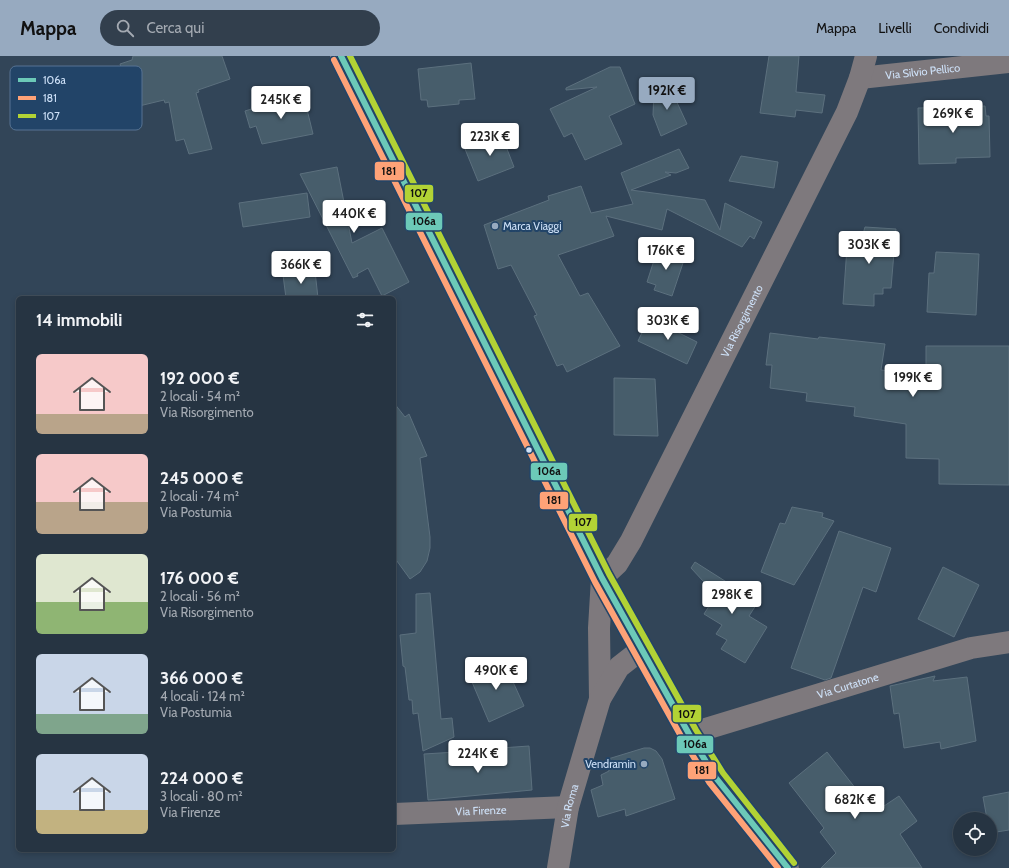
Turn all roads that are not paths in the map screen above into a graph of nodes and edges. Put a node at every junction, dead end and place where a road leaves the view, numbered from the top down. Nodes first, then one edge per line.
1 (341, 56) edge
2 (866, 56) edge
3 (1009, 62) edge
4 (860, 78) junction
5 (602, 578) junction
6 (1009, 642) edge
7 (642, 649) junction
8 (600, 699) junction
9 (689, 734) junction
10 (568, 807) junction
11 (396, 814) edge
12 (558, 868) edge
13 (788, 868) edge

1 - 5 main road
2 - 4 street, Via Risorgimento
3 - 4 street, Via Silvio Pellico
4 - 5 street, Via Risorgimento
5 - 7 main road
5 - 8 street, Via Roma
6 - 9 street, Via Curtatone
7 - 8 street, Via Roma
7 - 9 main road
8 - 10 street, Via Roma
9 - 13 main road
10 - 11 street, Via Firenze
10 - 12 street, Via Roma

